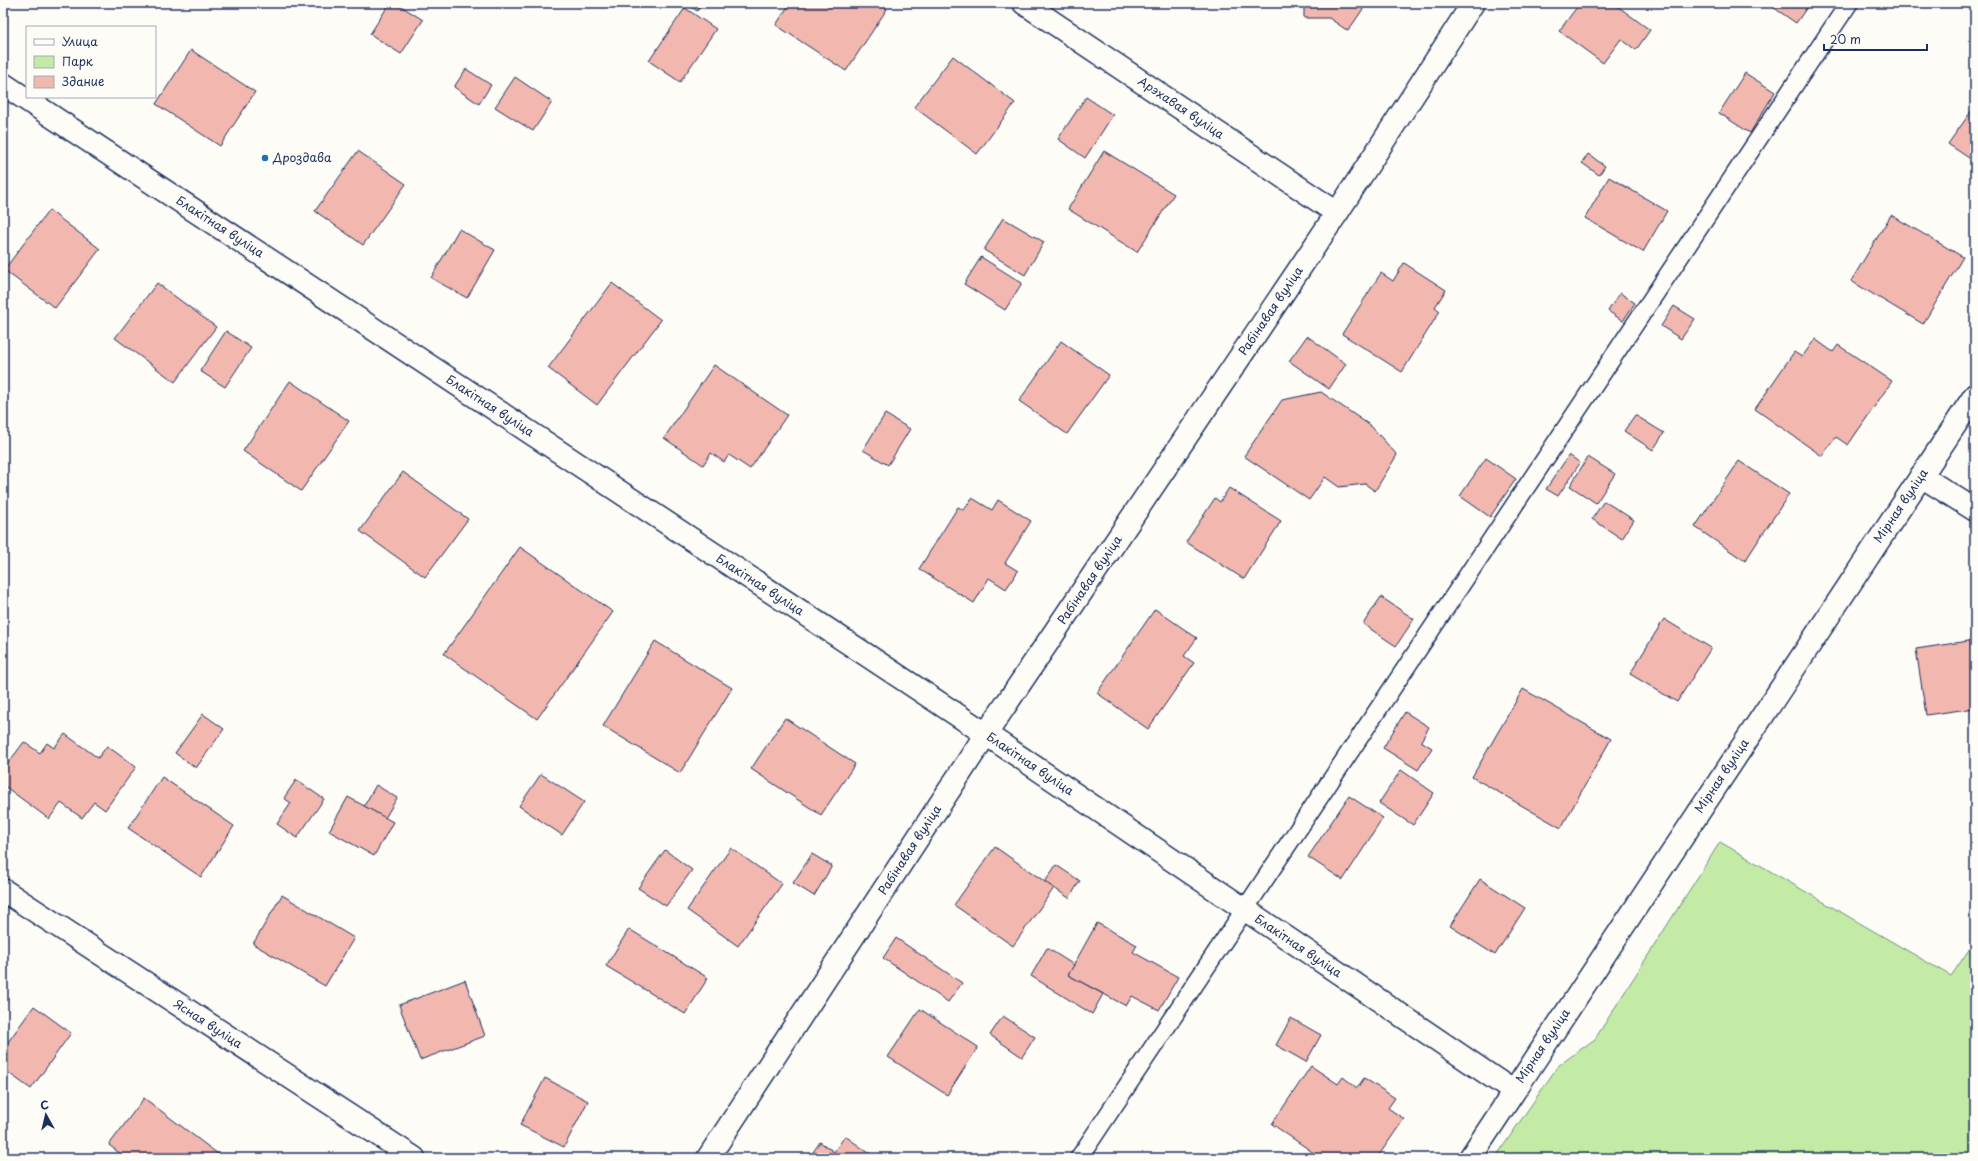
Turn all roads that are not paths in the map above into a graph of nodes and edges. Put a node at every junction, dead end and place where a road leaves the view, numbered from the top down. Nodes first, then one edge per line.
1 (1024, 3) edge
2 (1473, 3) edge
3 (1849, 3) edge
4 (3, 84) edge
5 (1337, 213) junction
6 (1975, 396) edge
7 (1921, 476) junction
8 (1975, 510) edge
9 (986, 734) junction
10 (3, 890) edge
11 (1244, 909) junction
12 (1513, 1091) junction
13 (414, 1158) edge
14 (708, 1158) edge
15 (1079, 1158) edge
16 (1470, 1158) edge

1 - 5 street, Арэхавая вуліца
2 - 5 street, Рабінавая вуліца
3 - 11 lane
4 - 9 street, Блакітная вуліца
5 - 9 street, Рабінавая вуліца
6 - 7 street, Мірная вуліца
7 - 8 street
7 - 12 street, Мірная вуліца
9 - 11 street, Блакітная вуліца
9 - 14 street, Рабінавая вуліца
10 - 13 street, Ясная вуліца
11 - 12 street, Блакітная вуліца
11 - 15 lane
12 - 16 street, Мірная вуліца

